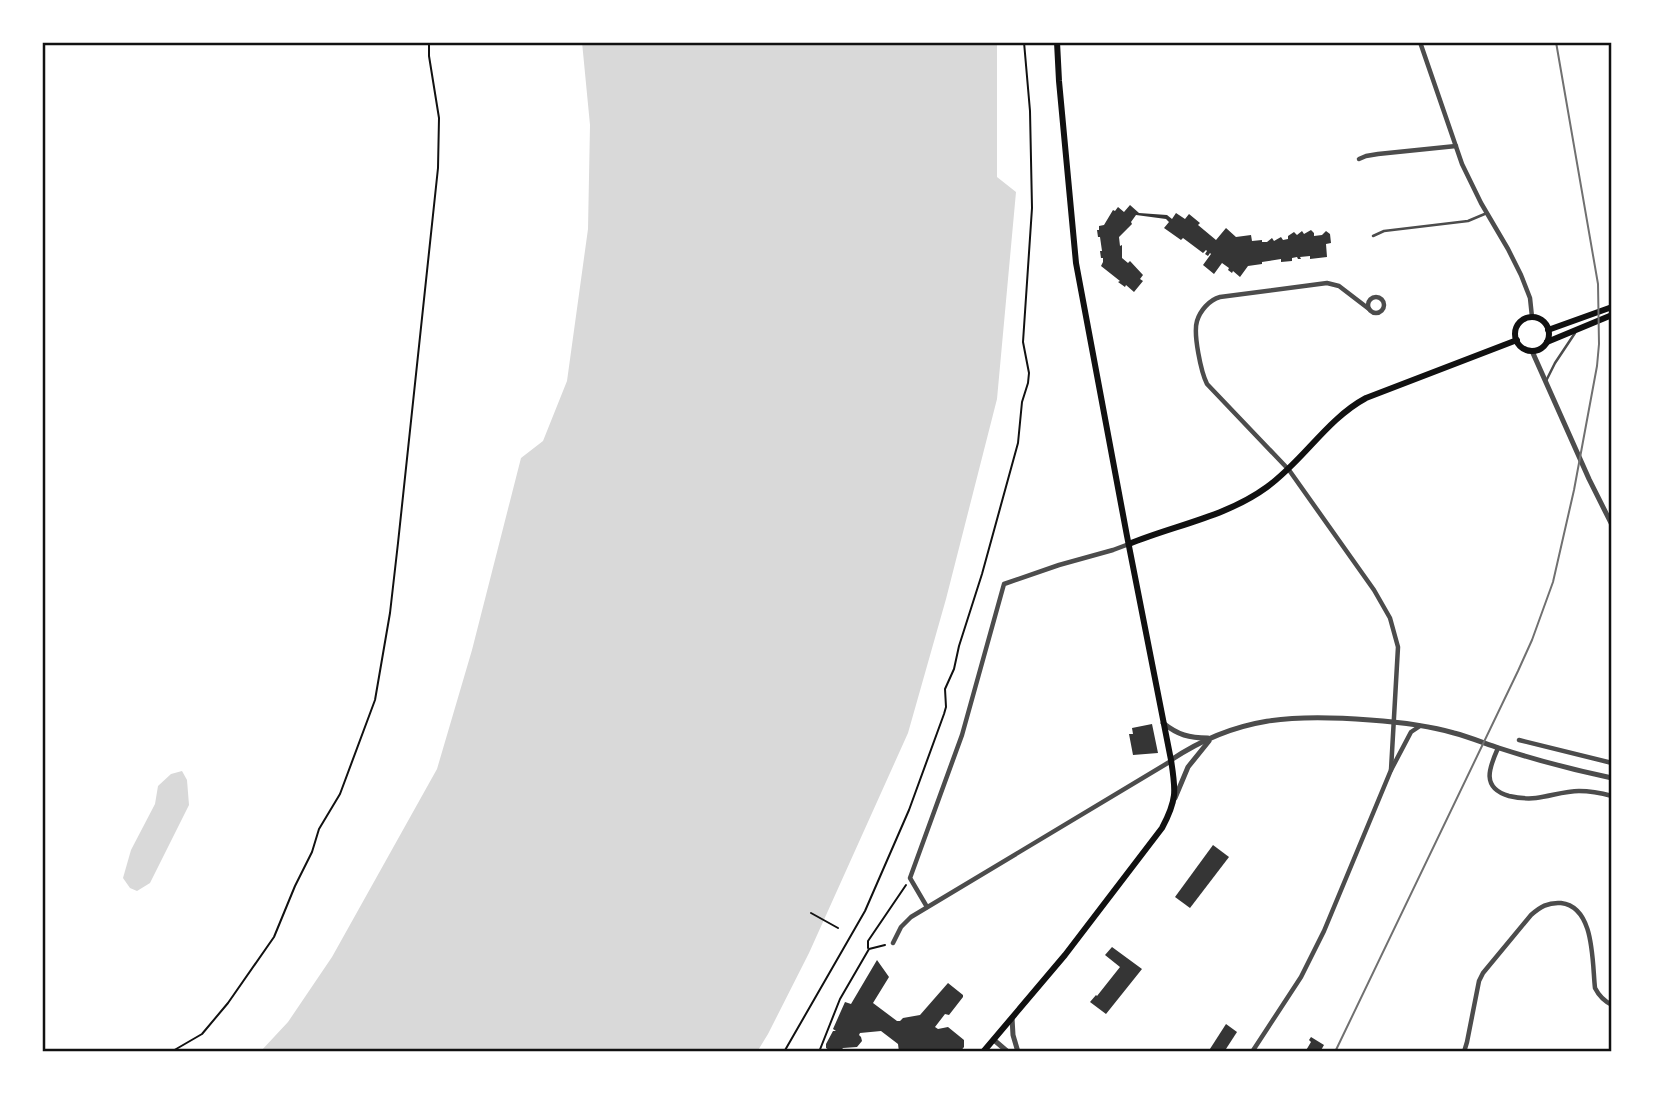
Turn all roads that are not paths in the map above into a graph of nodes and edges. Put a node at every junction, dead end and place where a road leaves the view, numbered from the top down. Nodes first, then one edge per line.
1 (1057, 42) edge
2 (1420, 42) edge
3 (1456, 146) junction
4 (1359, 159) dead end
5 (1487, 213) junction
6 (1373, 236) dead end
7 (1612, 307) edge
8 (1369, 309) dead end
9 (1612, 315) edge
10 (1532, 317) junction
11 (1549, 330) junction
12 (1576, 330) junction
13 (1517, 340) junction
14 (1547, 342) junction
15 (1532, 351) junction
16 (1546, 381) junction
17 (1289, 470) junction
18 (1612, 525) edge
19 (1129, 544) junction
20 (1393, 722) junction
21 (1163, 723) junction
22 (1420, 726) junction
23 (1211, 738) junction
24 (1519, 740) dead end
25 (1498, 748) junction
26 (1171, 760) junction
27 (1612, 763) edge
28 (1391, 770) junction
29 (1612, 778) edge
30 (1612, 796) edge
31 (1174, 801) junction
32 (927, 907) junction
33 (893, 943) road end
34 (1612, 1005) edge
35 (1012, 1018) junction
36 (995, 1040) junction
37 (984, 1052) edge
38 (1008, 1052) edge
39 (1018, 1052) edge
40 (1252, 1052) edge
41 (1464, 1052) edge

1 - 19 main road
2 - 3 street
3 - 4 street
3 - 5 street
5 - 6 lane
5 - 10 street
7 - 11 main road
8 - 17 street
9 - 12 main road
10 - 11 main road
10 - 13 main road
11 - 14 main road
12 - 14 main road
12 - 16 lane
13 - 15 main road
13 - 17 main road
14 - 15 main road
15 - 16 street
16 - 18 street
17 - 19 main road
17 - 20 street
19 - 21 main road
19 - 32 street
20 - 22 street
20 - 23 street
20 - 28 street
21 - 23 street
21 - 26 main road
22 - 25 street
22 - 28 street
23 - 26 street
23 - 31 street
24 - 27 street
25 - 29 street
25 - 30 street
26 - 31 main road
26 - 32 street
28 - 40 street
31 - 35 main road
32 - 33 street
34 - 41 street
35 - 36 main road
35 - 39 street
36 - 37 main road
36 - 38 street

